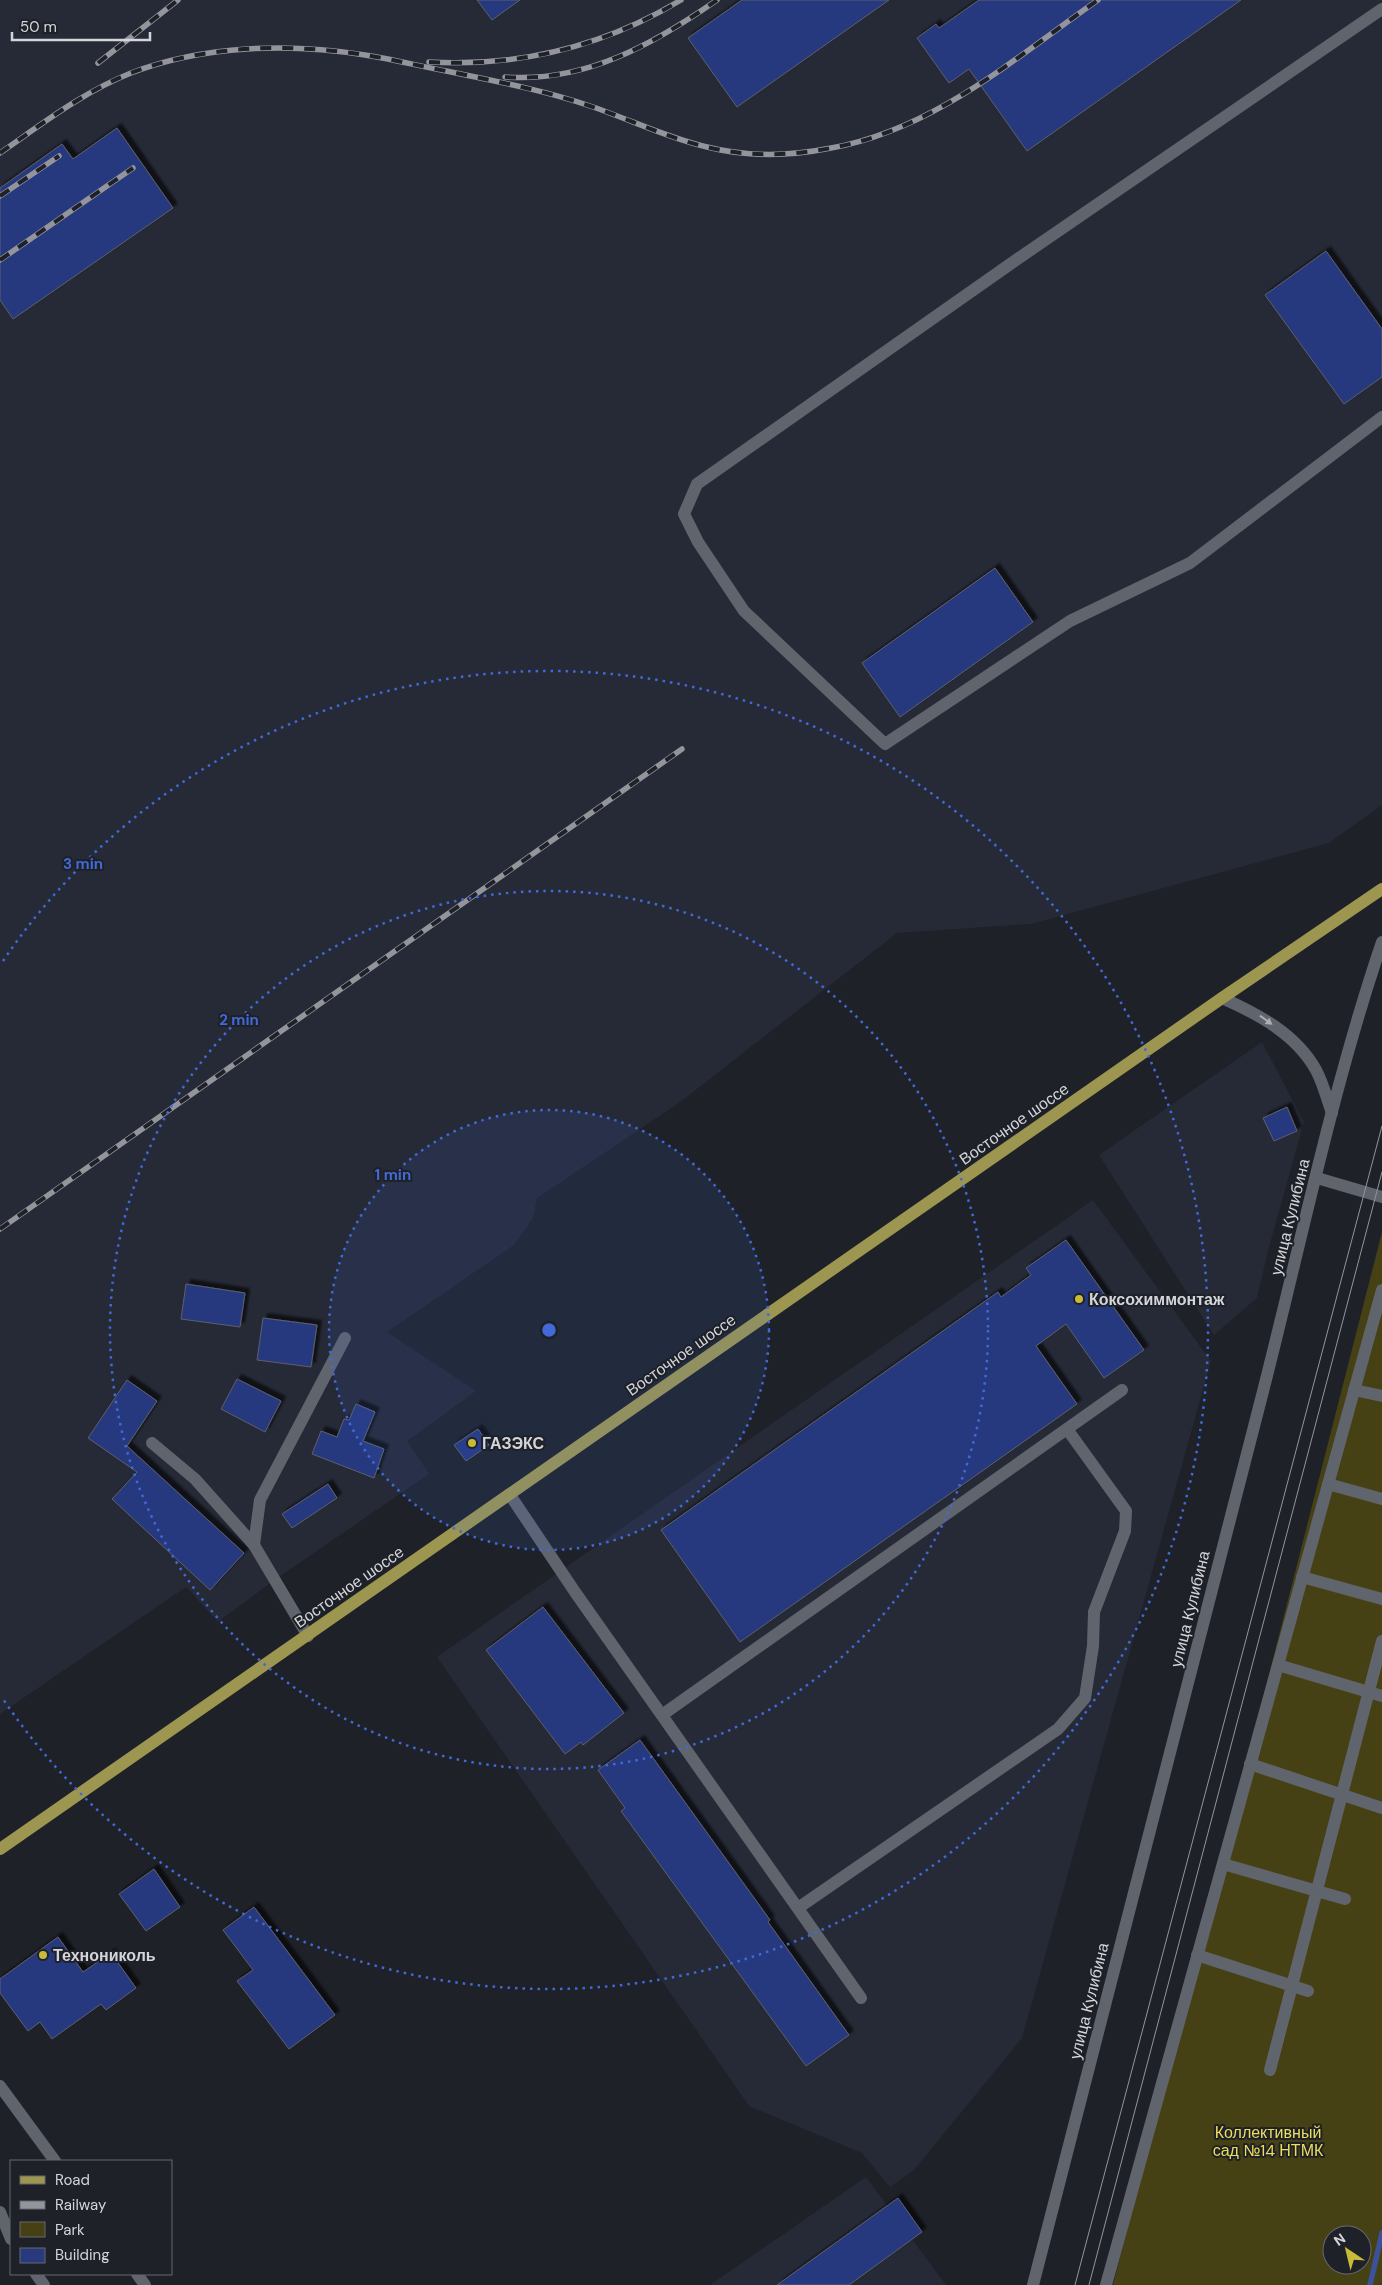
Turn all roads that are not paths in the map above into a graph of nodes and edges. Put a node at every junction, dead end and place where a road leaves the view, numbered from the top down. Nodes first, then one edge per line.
1 (1382, 10) edge
2 (1382, 417) edge
3 (1382, 889) edge
4 (1382, 942) edge
5 (1222, 998) junction
6 (1332, 1113) junction
7 (1316, 1178) junction
8 (1382, 1197) edge
9 (1382, 1291) edge
10 (345, 1338) dead end
11 (1122, 1390) dead end
12 (1354, 1390) junction
13 (1382, 1396) edge
14 (1067, 1429) junction
15 (152, 1443) dead end
16 (1328, 1484) junction
17 (510, 1495) junction
18 (1382, 1500) edge
19 (254, 1545) junction
20 (1302, 1577) junction
21 (1382, 1598) edge
22 (308, 1636) junction
23 (1382, 1641) edge
24 (1278, 1665) junction
25 (1369, 1692) junction
26 (1382, 1696) edge
27 (662, 1715) junction
28 (1250, 1764) junction
29 (1342, 1794) junction
30 (1382, 1808) edge
31 (0, 1850) edge
32 (1223, 1864) junction
33 (1316, 1891) junction
34 (1346, 1899) dead end
35 (798, 1908) junction
36 (1197, 1955) junction
37 (1292, 1986) junction
38 (1308, 1991) dead end
39 (861, 1998) dead end
40 (1270, 2070) dead end
41 (0, 2086) edge
42 (54, 2160) edge
43 (0, 2212) edge
44 (10, 2237) edge
45 (1033, 2285) edge
46 (1106, 2285) edge

1 - 2 street
3 - 5 main road, Восточное шоссе
4 - 6 street, улица Кулибина
5 -> 6 street
5 - 17 main road, Восточное шоссе
6 - 7 street, улица Кулибина
7 - 8 street
7 - 45 street, улица Кулибина
9 - 12 street
10 - 19 street
11 - 14 street
12 - 13 street
12 - 16 street
14 - 27 street
14 - 35 street
15 - 19 street
16 - 18 street
16 - 20 street
17 - 22 main road, Восточное шоссе
17 - 27 street
19 - 22 street
20 - 21 street
20 - 24 street
22 - 31 main road, Восточное шоссе
23 - 25 street
24 - 25 street
24 - 28 street
25 - 26 street
25 - 29 street
27 - 35 street
28 - 29 street
28 - 32 street
29 - 30 street
29 - 33 street
32 - 33 street
32 - 36 street
33 - 34 street
33 - 37 street
35 - 39 street
36 - 37 street
36 - 46 street
37 - 38 street
37 - 40 street
41 - 42 street
43 - 44 street

